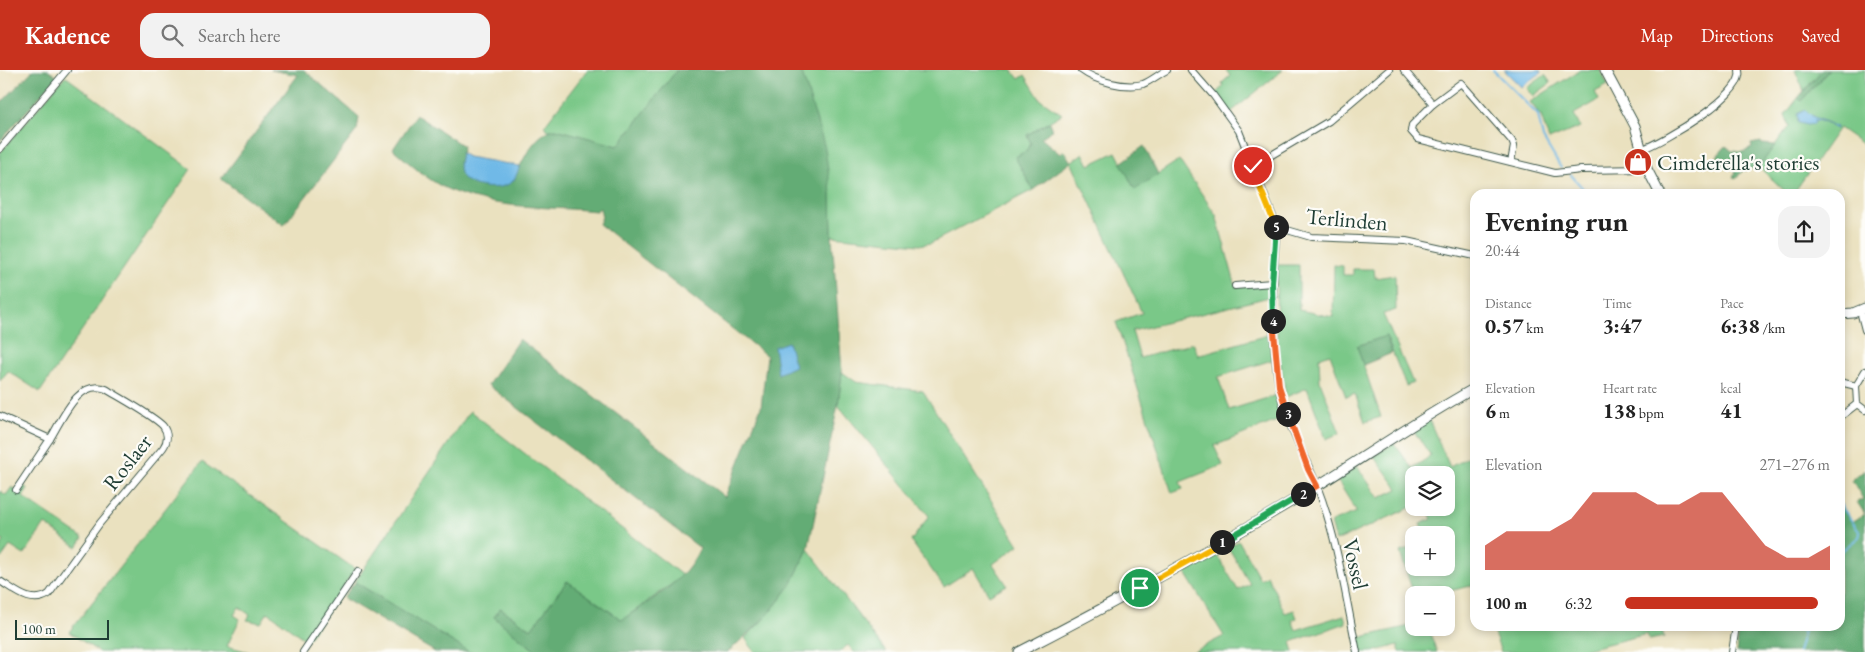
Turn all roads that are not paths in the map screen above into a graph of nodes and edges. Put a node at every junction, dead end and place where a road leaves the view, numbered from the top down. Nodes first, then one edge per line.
1 (67, 70) edge
2 (1081, 70) edge
3 (1167, 70) edge
4 (1191, 70) edge
5 (1389, 70) edge
6 (1404, 70) edge
7 (1605, 70) edge
8 (1739, 70) edge
9 (1433, 104) junction
10 (0, 149) edge
11 (1643, 149) junction
12 (1511, 162) junction
13 (1253, 166) junction
14 (1647, 169) junction
15 (1657, 189) edge
16 (1276, 227) junction
17 (1470, 255) edge
18 (1272, 283) junction
19 (1235, 286) dead end
20 (1862, 309) edge
21 (1845, 313) edge
22 (1865, 330) edge
23 (1865, 371) edge
24 (1845, 383) edge
25 (1856, 386) junction
26 (1470, 391) edge
27 (1857, 404) junction
28 (1865, 410) edge
29 (1845, 413) edge
30 (0, 416) edge
31 (50, 439) junction
32 (1317, 486) junction
33 (16, 490) dead end
34 (358, 571) dead end
35 (0, 581) edge
36 (1735, 631) edge
37 (302, 652) edge
38 (1019, 652) edge
39 (1357, 652) edge
40 (1732, 652) edge

1 - 10 street
2 - 3 street
4 - 13 street, Terlinden
5 - 13 street
6 - 9 street
7 - 11 street
8 - 11 street
9 - 12 street
9 - 12 street
11 - 14 street
12 - 14 street
13 - 16 street, Terlinden
14 - 15 street
16 - 17 street, Terlinden
16 - 18 street, Vossel
18 - 19 street
18 - 32 street, Vossel
20 - 21 street
20 - 22 street
23 - 25 street
24 - 25 street
25 - 27 street
26 - 32 street
27 - 28 street
27 - 29 street
30 - 31 street
31 - 33 street, Roslaer
31 - 35 street, Roslaer
32 - 38 street
32 - 39 street, Vossel
34 - 37 street
36 - 40 street

